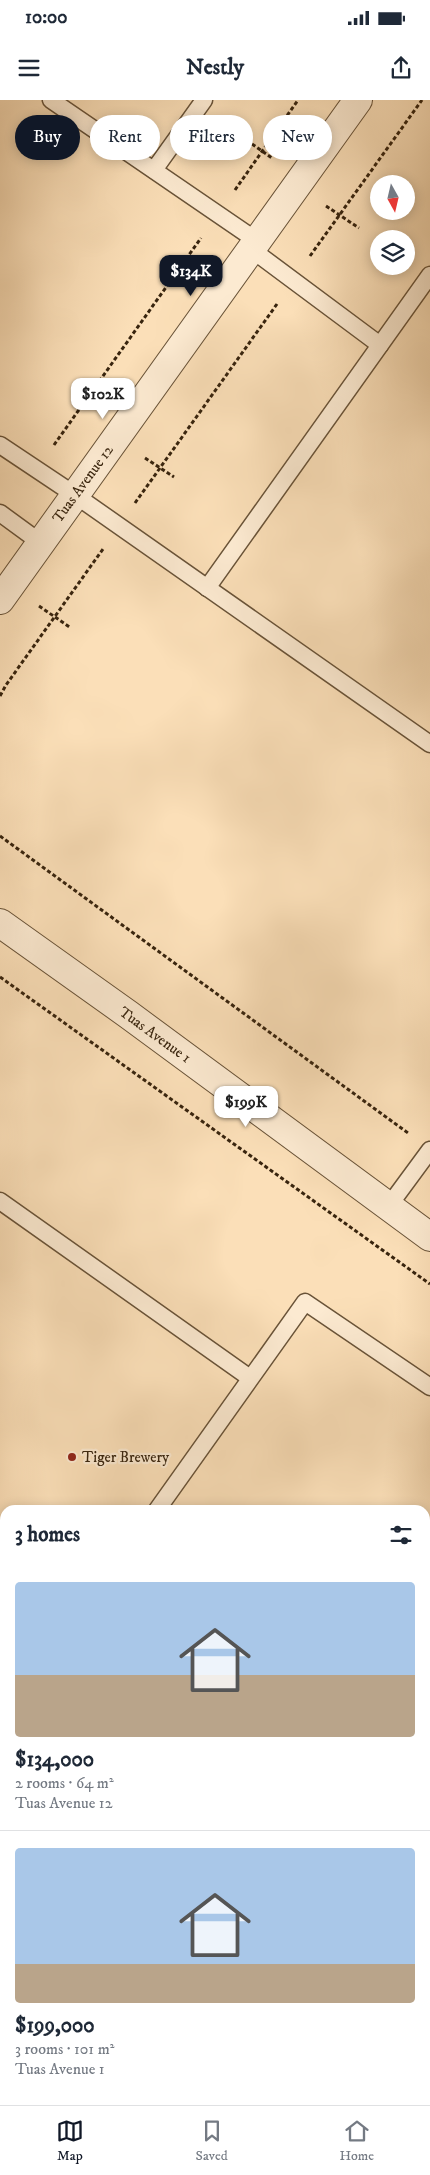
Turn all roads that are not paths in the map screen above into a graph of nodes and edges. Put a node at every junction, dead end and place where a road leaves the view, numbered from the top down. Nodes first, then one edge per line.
1 (51, 100) edge
2 (204, 100) edge
3 (358, 100) edge
4 (154, 170) junction
5 (254, 245) junction
6 (430, 275) edge
7 (380, 345) junction
8 (0, 445) edge
9 (75, 495) junction
10 (0, 512) edge
11 (41, 543) junction
12 (207, 588) junction
13 (0, 600) edge
14 (430, 744) edge
15 (0, 923) edge
16 (430, 1150) edge
17 (0, 1201) edge
18 (388, 1207) junction
19 (430, 1237) edge
20 (250, 1378) junction
21 (430, 1387) edge
22 (161, 1505) edge

1 - 4 lane
2 - 4 lane
3 - 5 street, Tuas Avenue 12
4 - 5 lane
5 - 7 lane
5 - 9 street, Tuas Avenue 12
6 - 7 lane
7 - 12 lane
8 - 9 lane
9 - 11 street, Tuas Avenue 12
9 - 12 lane
10 - 11 lane
11 - 13 street, Tuas Avenue 12
12 - 14 lane
15 - 18 street, Tuas Avenue 1
16 - 18 lane
17 - 20 lane
18 - 19 street, Tuas Avenue 1
20 - 21 lane
20 - 22 lane

